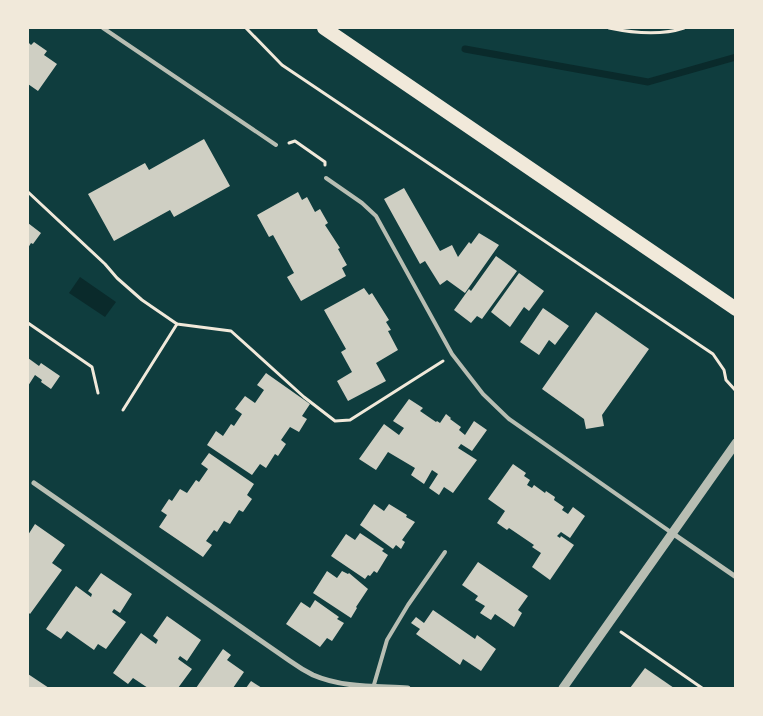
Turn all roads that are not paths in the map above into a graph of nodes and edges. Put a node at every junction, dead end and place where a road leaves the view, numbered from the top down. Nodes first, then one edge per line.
1 (103, 28) edge
2 (324, 28) edge
3 (276, 145) road end
4 (326, 178) road end
5 (736, 309) edge
6 (736, 443) edge
7 (34, 483) dead end
8 (672, 533) junction
9 (445, 552) dead end
10 (736, 577) edge
11 (373, 687) edge
12 (408, 688) edge
13 (563, 688) edge

1 - 3 lane
2 - 5 highway
4 - 8 lane
6 - 8 street
7 - 11 street
8 - 10 street
8 - 13 street
9 - 11 lane
11 - 12 street

